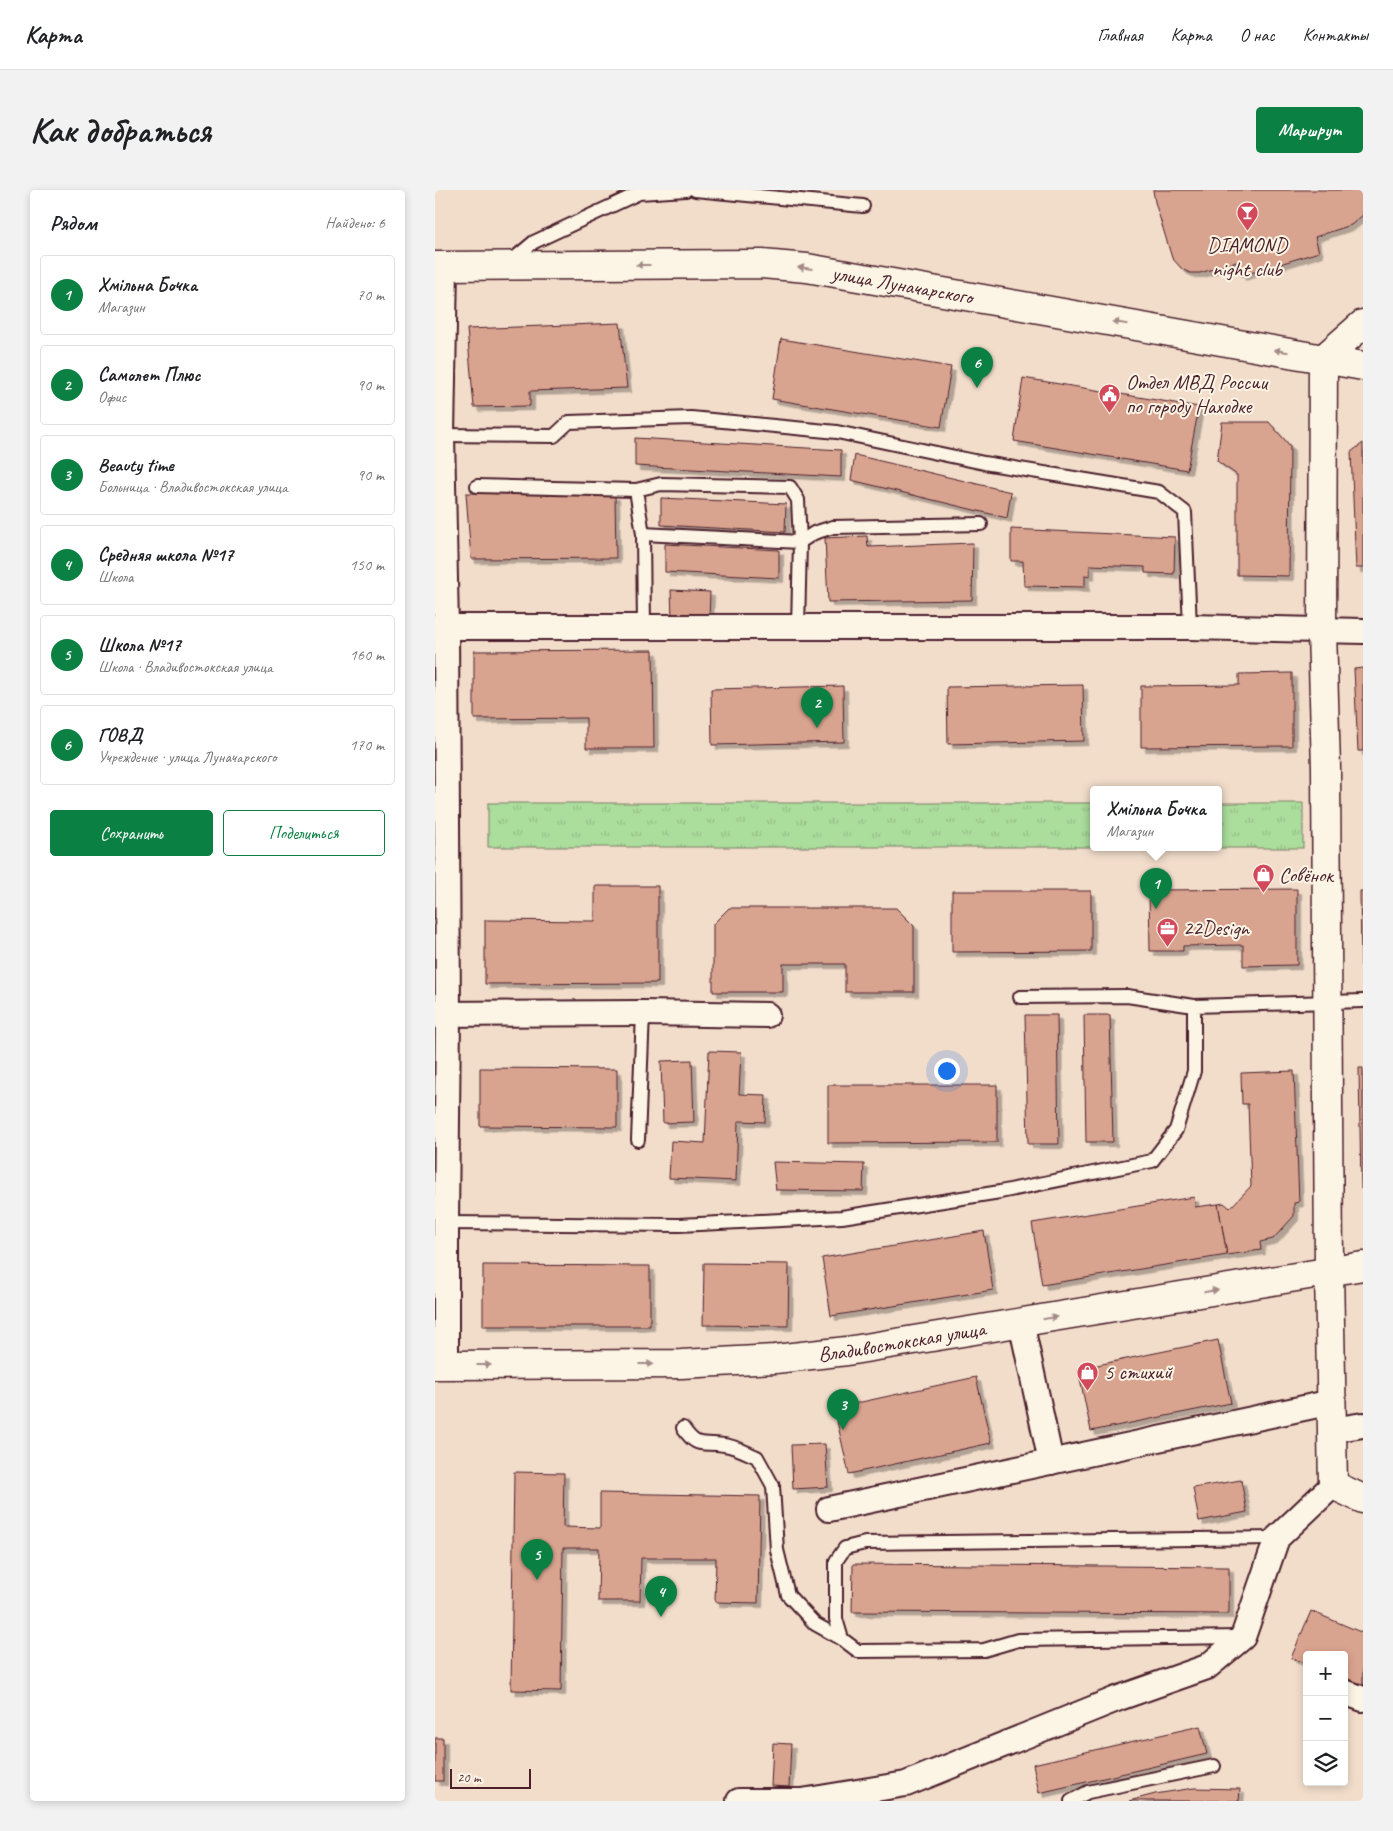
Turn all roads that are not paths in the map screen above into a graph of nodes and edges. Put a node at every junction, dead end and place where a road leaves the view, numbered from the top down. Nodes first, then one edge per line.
1 (686, 190) edge
2 (695, 190) edge
3 (863, 206) dead end
4 (440, 266) edge
5 (506, 266) junction
6 (1363, 324) edge
7 (1323, 359) junction
8 (1363, 366) edge
9 (439, 435) edge
10 (477, 486) dead end
11 (635, 490) junction
12 (981, 524) dead end
13 (643, 534) junction
14 (800, 542) junction
15 (440, 627) edge
16 (644, 627) junction
17 (798, 627) junction
18 (1190, 627) junction
19 (1322, 631) junction
20 (1363, 631) edge
21 (1020, 997) dead end
22 (1363, 1001) edge
23 (1327, 1003) junction
24 (1194, 1006) junction
25 (643, 1013) junction
26 (767, 1014) dead end
27 (442, 1015) edge
28 (638, 1140) dead end
29 (440, 1223) edge
30 (1363, 1266) edge
31 (1329, 1271) junction
32 (1021, 1322) junction
33 (441, 1365) edge
34 (1332, 1402) junction
35 (1363, 1425) edge
36 (683, 1428) dead end
37 (1332, 1430) junction
38 (1051, 1462) junction
39 (1333, 1485) junction
40 (1363, 1499) edge
41 (829, 1509) dead end
42 (1277, 1538) junction
43 (1243, 1637) junction
44 (843, 1639) junction
45 (1348, 1693) edge
46 (1363, 1699) edge
47 (1214, 1766) dead end
48 (739, 1801) edge
49 (802, 1801) edge
50 (1071, 1801) edge

1 - 5 lane
2 - 3 lane
4 - 5 main road, улица Луначарского
4 - 9 street
7 -> 5 main road, улица Луначарского
6 - 7 main road
7 - 8 main road, улица Луначарского
7 - 19 main road
9 - 15 street
9 - 18 lane
10 - 11 lane
11 - 13 lane
11 - 14 lane
12 - 14 lane
13 - 14 lane
13 - 16 lane
14 - 17 lane
15 - 16 street
15 - 27 street
16 - 17 street
17 - 18 street
18 - 19 street
19 - 20 street
19 - 23 main road
21 - 24 lane
22 - 23 lane
23 - 24 lane
23 - 31 main road
24 - 29 lane
25 - 26 street
25 - 27 street
25 - 28 lane
27 - 29 street
29 - 33 street
30 - 31 main road, Владивостокская улица
32 -> 31 main road, Владивостокская улица
31 - 34 main road
33 -> 32 main road, Владивостокская улица
32 - 38 street
34 - 37 main road
34 - 38 street
35 - 37 street
36 - 44 lane
37 - 39 main road
38 - 41 street
39 - 40 main road
39 - 42 street
42 - 43 street
42 - 44 lane
43 - 44 lane
43 - 49 street
45 - 46 street
47 - 50 lane
48 - 49 street

